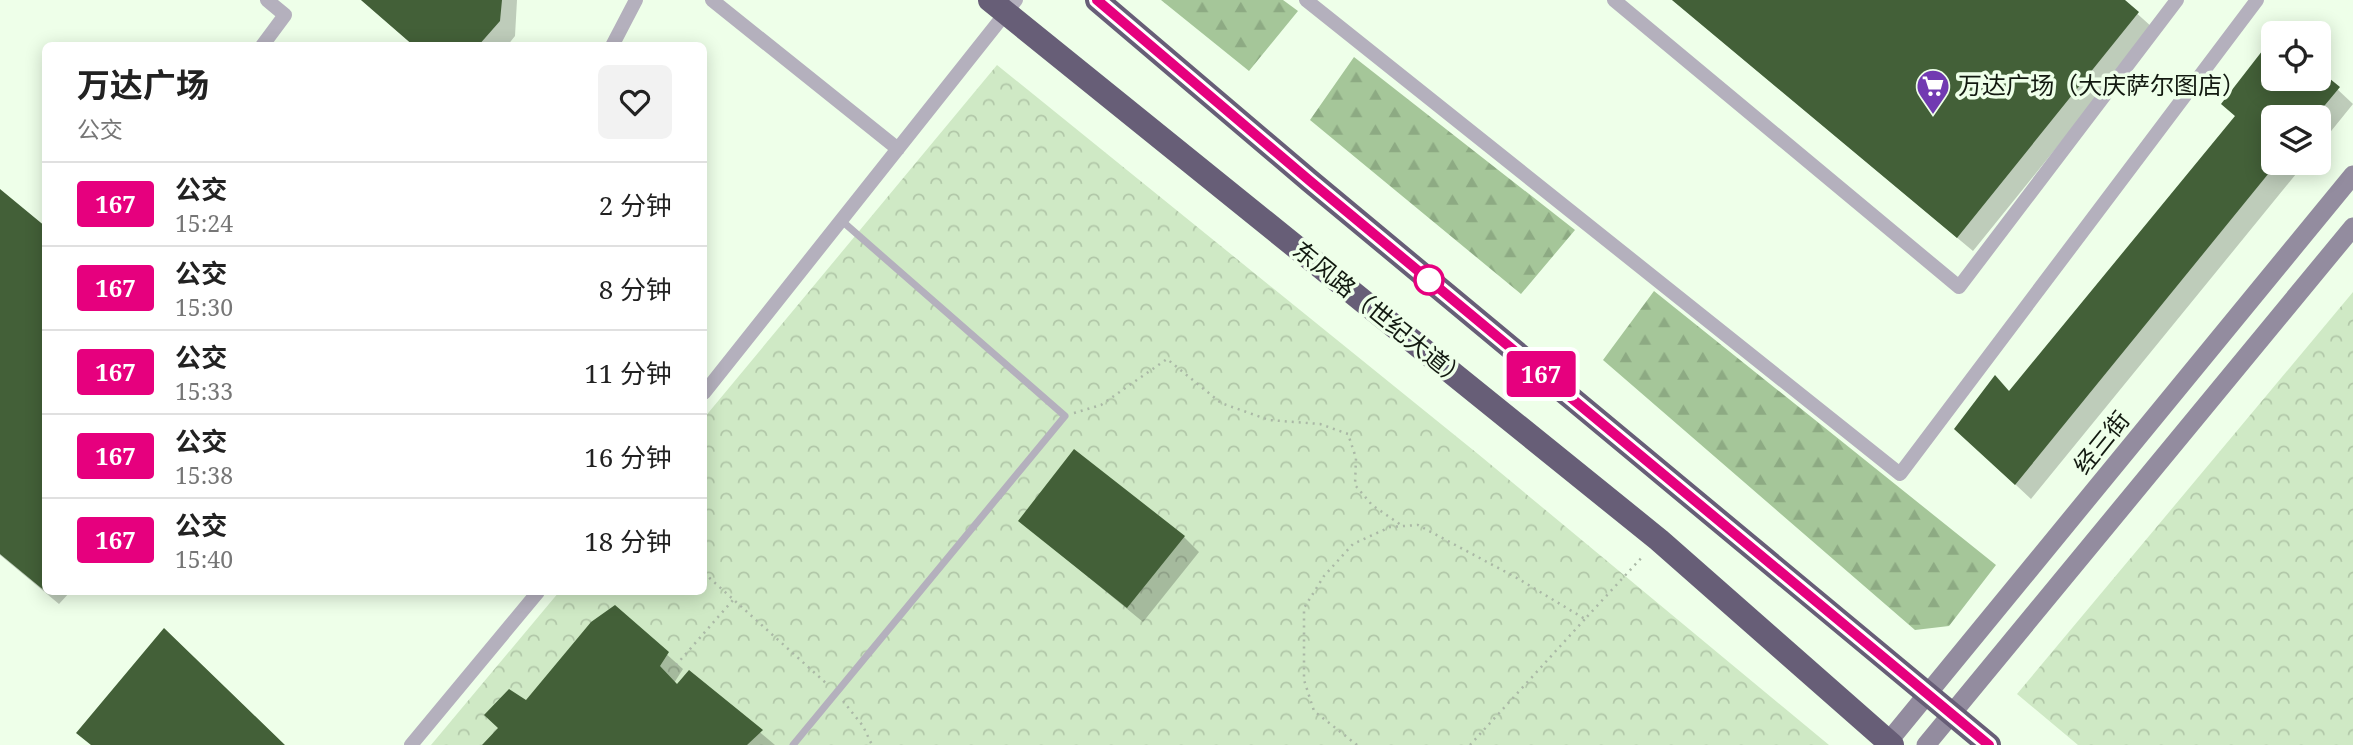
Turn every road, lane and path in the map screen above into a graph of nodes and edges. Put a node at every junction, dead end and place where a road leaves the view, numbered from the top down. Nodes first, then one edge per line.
1 (267, 0) edge
2 (636, 0) edge
3 (712, 0) edge
4 (1097, 0) edge
5 (1306, 0) edge
6 (1614, 0) edge
7 (2177, 0) edge
8 (2257, 0) edge
9 (1004, 4) edge
10 (265, 42) edge
11 (613, 42) edge
12 (898, 149) junction
13 (2353, 174) edge
14 (842, 221) junction
15 (2353, 227) edge
16 (707, 389) edge
17 (1065, 416) junction
18 (1402, 526) junction
19 (1658, 540) junction
20 (707, 576) edge
21 (536, 595) edge
22 (733, 600) junction
23 (1585, 619) junction
24 (676, 664) dead end
25 (836, 692) junction
26 (1927, 695) junction
27 (1951, 714) junction
28 (1890, 743) edge
29 (411, 745) edge
30 (793, 745) edge
31 (872, 745) edge
32 (1357, 745) edge
33 (1470, 745) edge
34 (1926, 745) edge
35 (1989, 745) edge

1 - 10 street
2 - 11 street
3 - 12 street
4 - 26 highway
5 - 8 street
6 - 7 street
9 - 12 street
9 - 19 highway, 东风路（世纪大道）
12 - 14 street
13 - 26 main road, 经三街
14 - 16 street
14 - 17 lane
15 - 27 main road
17 - 18 path
17 - 25 lane
18 - 23 path
18 - 32 path
19 - 23 path
19 - 28 highway, 东风路（世纪大道）
20 - 22 path
21 - 29 street
22 - 24 path
22 - 25 path
23 - 33 path
25 - 30 lane
25 - 31 path
26 - 27 highway
26 - 28 main road, 经三街
27 - 34 main road
27 - 35 highway

